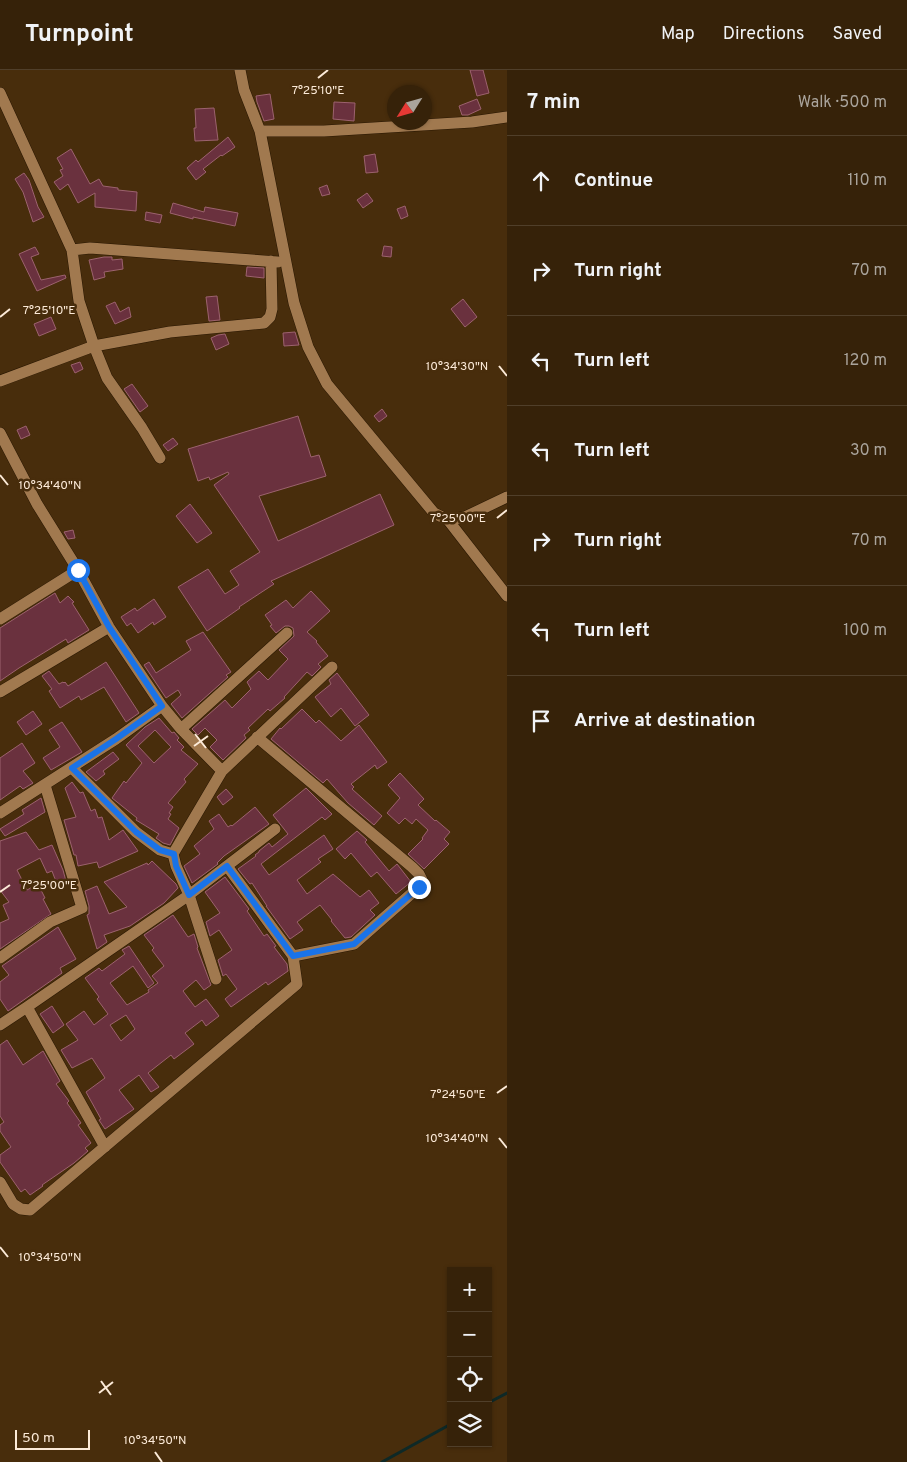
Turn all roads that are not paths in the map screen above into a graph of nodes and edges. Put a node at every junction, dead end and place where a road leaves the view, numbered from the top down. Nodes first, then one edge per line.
1 (240, 70) edge
2 (0, 93) edge
3 (507, 117) edge
4 (260, 131) junction
5 (72, 250) junction
6 (270, 262) junction
7 (286, 263) junction
8 (94, 346) junction
9 (0, 381) edge
10 (0, 435) edge
11 (160, 458) dead end
12 (507, 497) edge
13 (448, 520) junction
14 (78, 570) junction
15 (507, 596) edge
16 (0, 619) edge
17 (109, 627) junction
18 (287, 633) dead end
19 (332, 667) dead end
20 (0, 692) edge
21 (162, 706) junction
22 (181, 729) junction
23 (257, 738) junction
24 (72, 768) junction
25 (222, 771) junction
26 (45, 785) junction
27 (0, 813) edge
28 (275, 829) dead end
29 (174, 854) junction
30 (227, 866) junction
31 (189, 895) junction
32 (293, 956) junction
33 (0, 958) edge
34 (216, 979) dead end
35 (27, 1007) junction
36 (0, 1025) edge
37 (105, 1147) junction
38 (0, 1182) edge

1 - 4 street
2 - 5 street
3 - 4 street
4 - 7 street
5 - 6 street
5 - 8 street
6 - 7 street
6 - 8 street
7 - 13 street
8 - 9 street
8 - 11 street
10 - 14 street
12 - 13 street
13 - 15 street
14 - 16 street
14 - 17 street
17 - 20 street
17 - 21 street
18 - 22 street
19 - 23 street
21 - 22 street
21 - 24 street
22 - 25 street
23 - 25 street
23 - 32 street
24 - 26 street
24 - 29 street
25 - 29 street
26 - 27 street
26 - 33 street
28 - 30 street
29 - 31 street
30 - 31 street
30 - 32 street
31 - 34 street
31 - 35 street
32 - 37 street
35 - 36 street
35 - 37 street
37 - 38 street

